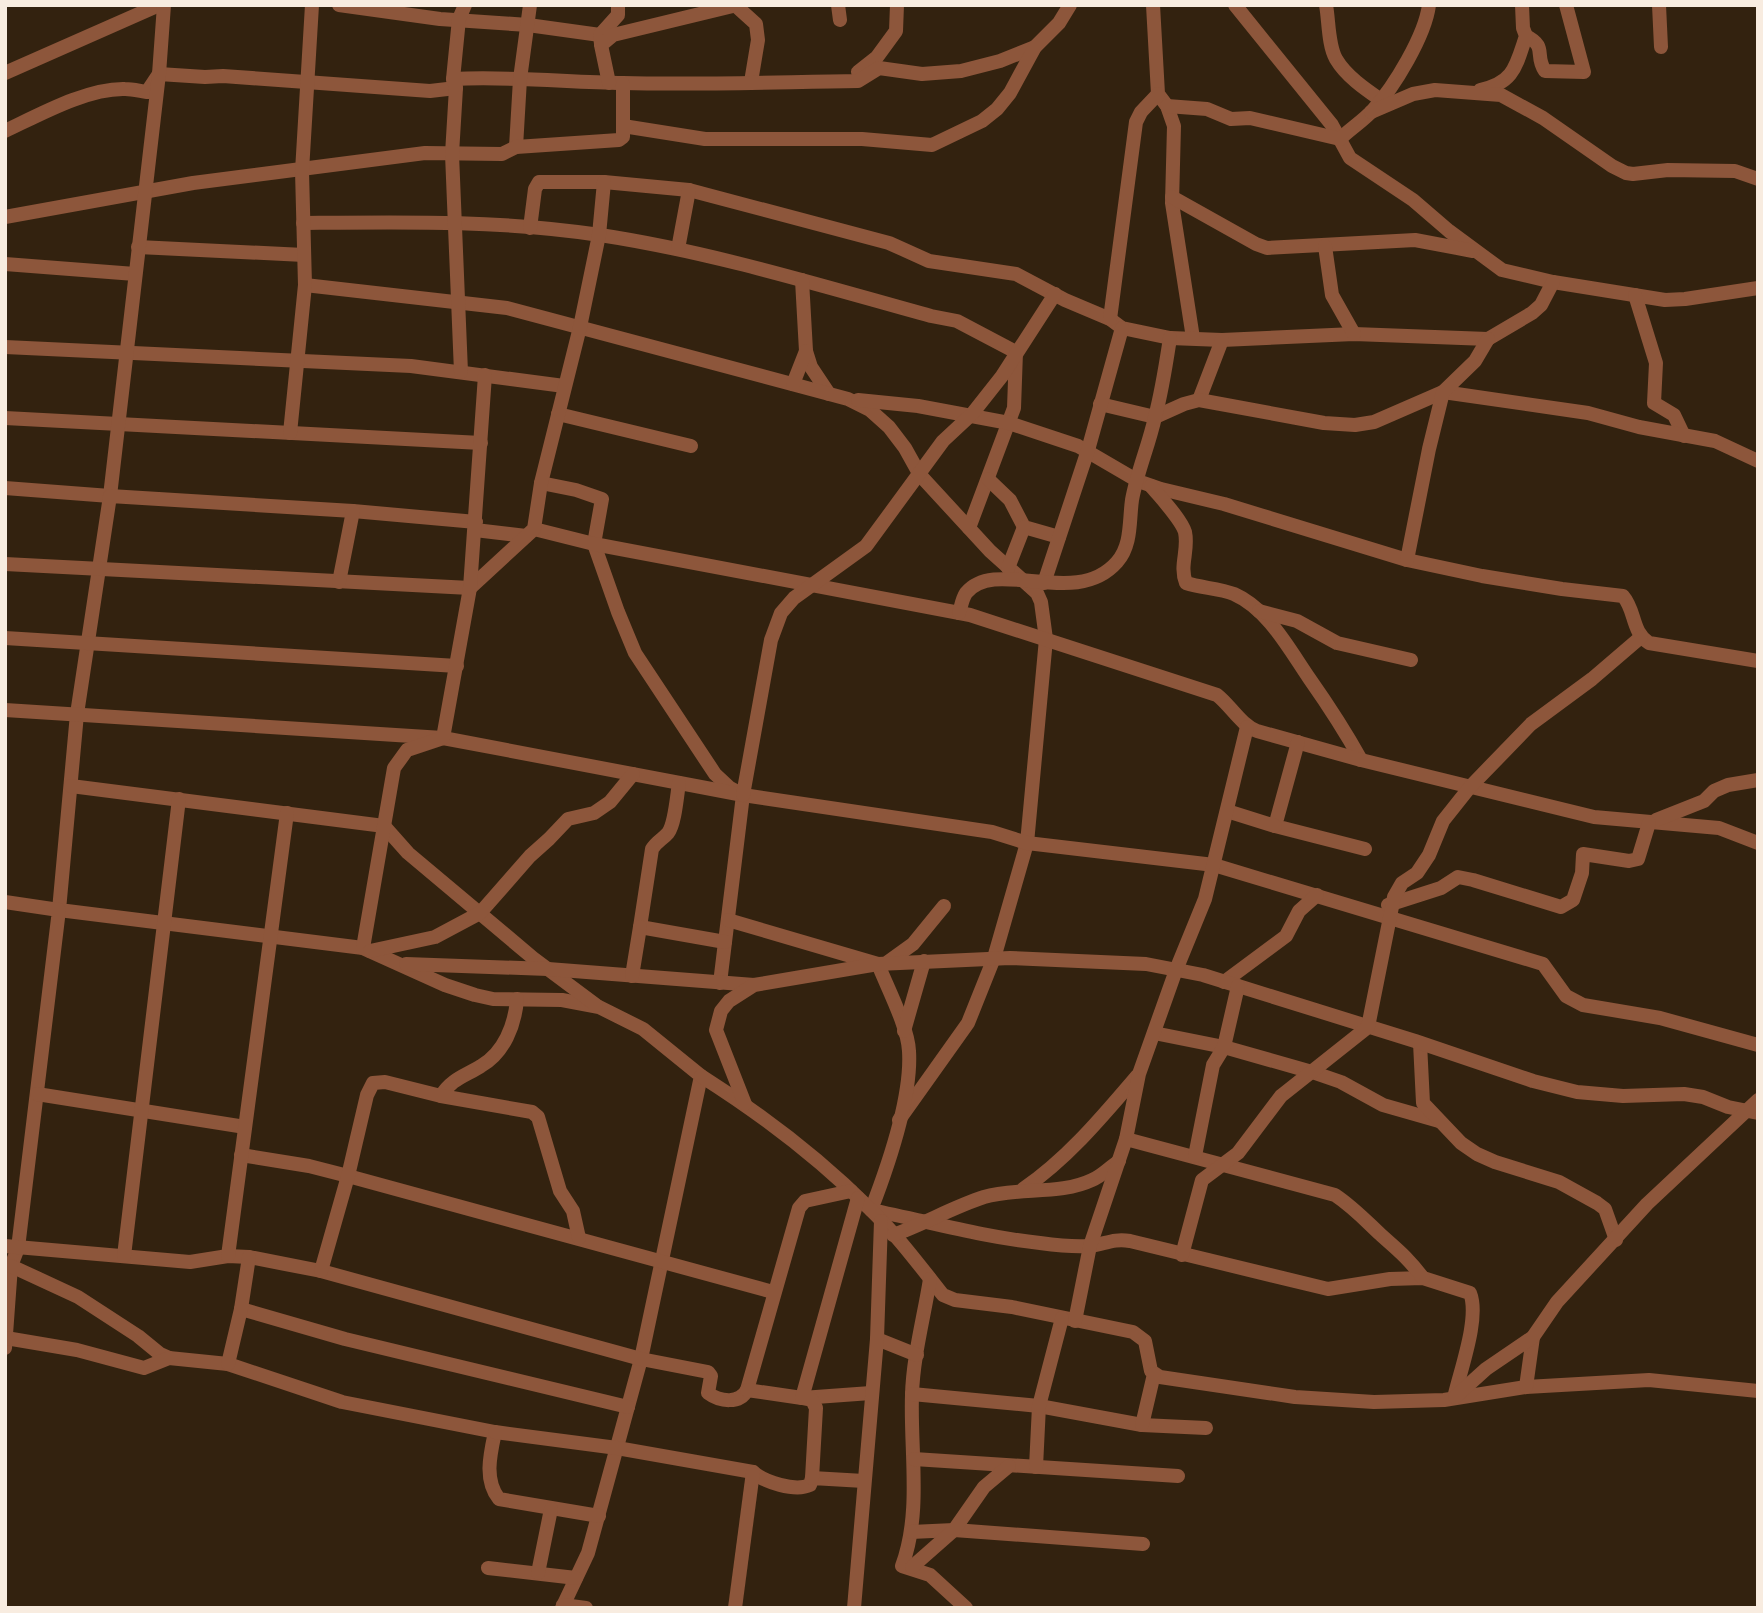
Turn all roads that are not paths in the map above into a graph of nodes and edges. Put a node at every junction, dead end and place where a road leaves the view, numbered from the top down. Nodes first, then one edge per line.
1 (162, 5) edge
2 (312, 5) edge
3 (339, 5) edge
4 (530, 5) edge
5 (618, 5) edge
6 (736, 5) edge
7 (897, 5) edge
8 (1070, 5) edge
9 (1153, 5) edge
10 (1235, 5) edge
11 (1326, 5) edge
12 (1429, 5) edge
13 (1522, 5) edge
14 (1566, 5) edge
15 (1659, 5) edge
16 (718, 8) edge
17 (462, 12) edge
18 (528, 25) junction
19 (1526, 36) junction
20 (600, 40) junction
21 (1035, 47) junction
22 (1661, 47) dead end
23 (5, 73) edge
24 (159, 74) junction
25 (520, 79) junction
26 (842, 81) junction
27 (751, 82) junction
28 (307, 83) junction
29 (454, 83) junction
30 (616, 83) junction
31 (1472, 92) junction
32 (1162, 100) junction
33 (1381, 100) junction
34 (1371, 112) junction
35 (1356, 124) junction
36 (1332, 125) junction
37 (623, 126) junction
38 (5, 131) edge
39 (1340, 139) junction
40 (516, 147) junction
41 (452, 154) junction
42 (302, 171) junction
43 (1758, 179) edge
44 (604, 182) junction
45 (689, 190) junction
46 (144, 192) junction
47 (1172, 197) junction
48 (5, 217) edge
49 (455, 222) junction
50 (303, 223) junction
51 (530, 228) junction
52 (599, 235) junction
53 (1325, 246) junction
54 (138, 247) junction
55 (678, 249) junction
56 (1475, 251) junction
57 (304, 255) junction
58 (5, 264) edge
59 (135, 274) junction
60 (802, 280) junction
61 (1553, 282) junction
62 (304, 285) junction
63 (1758, 288) edge
64 (1055, 294) junction
65 (1635, 295) junction
66 (457, 302) junction
67 (1116, 324) junction
68 (580, 327) junction
69 (1354, 334) junction
70 (1170, 338) junction
71 (1193, 338) junction
72 (1488, 339) junction
73 (1222, 340) junction
74 (5, 347) edge
75 (806, 351) junction
76 (1016, 352) junction
77 (126, 353) junction
78 (297, 361) junction
79 (461, 372) junction
80 (485, 375) junction
81 (793, 384) junction
82 (564, 386) junction
83 (1443, 391) junction
84 (829, 394) junction
85 (848, 399) junction
86 (1199, 400) junction
87 (1100, 404) junction
88 (558, 414) junction
89 (972, 414) junction
90 (1156, 417) junction
91 (5, 418) edge
92 (1009, 423) junction
93 (118, 424) junction
94 (290, 433) junction
95 (1684, 436) junction
96 (481, 443) junction
97 (691, 446) dead end
98 (1088, 450) junction
99 (1758, 461) edge
100 (920, 475) junction
101 (988, 479) junction
102 (541, 483) junction
103 (1144, 483) junction
104 (5, 488) edge
105 (110, 496) junction
106 (354, 511) junction
107 (475, 526) junction
108 (1024, 527) junction
109 (969, 528) junction
110 (530, 532) junction
111 (1059, 537) junction
112 (594, 544) junction
113 (1407, 560) junction
114 (5, 564) edge
115 (1008, 568) junction
116 (100, 569) junction
117 (1024, 581) junction
118 (339, 582) junction
119 (1044, 583) junction
120 (812, 586) junction
121 (470, 588) junction
122 (1258, 611) junction
123 (959, 613) junction
124 (1641, 637) junction
125 (5, 638) edge
126 (1046, 639) junction
127 (88, 643) junction
128 (1411, 660) dead end
129 (1758, 661) edge
130 (457, 666) junction
131 (5, 710) edge
132 (78, 714) junction
133 (1247, 727) junction
134 (443, 738) junction
135 (1298, 742) junction
136 (1360, 760) junction
137 (633, 774) junction
138 (1758, 780) edge
139 (679, 783) junction
140 (71, 786) junction
141 (1469, 787) junction
142 (743, 795) junction
143 (179, 799) junction
144 (1227, 811) junction
145 (287, 813) junction
146 (1649, 823) junction
147 (384, 826) junction
148 (1275, 826) junction
149 (1027, 843) junction
150 (1758, 843) edge
151 (1365, 849) dead end
152 (1214, 865) junction
153 (1317, 895) junction
154 (5, 902) edge
155 (1393, 903) junction
156 (944, 906) dead end
157 (59, 910) junction
158 (1370, 912) junction
159 (480, 913) junction
160 (1389, 918) junction
161 (728, 920) junction
162 (163, 923) junction
163 (640, 927) junction
164 (270, 937) junction
165 (725, 942) junction
166 (366, 949) junction
167 (994, 958) junction
168 (924, 961) junction
169 (397, 963) junction
170 (882, 964) junction
171 (548, 969) junction
172 (1176, 970) junction
173 (632, 976) junction
174 (720, 983) junction
175 (1231, 984) junction
176 (754, 985) junction
177 (517, 999) junction
178 (599, 1007) junction
179 (1368, 1027) junction
180 (904, 1031) junction
181 (1154, 1034) junction
182 (1420, 1043) junction
183 (1758, 1045) edge
184 (1224, 1047) junction
185 (1312, 1072) junction
186 (1139, 1074) junction
187 (701, 1076) junction
188 (37, 1094) junction
189 (441, 1096) junction
190 (1758, 1100) edge
191 (745, 1104) junction
192 (141, 1111) junction
193 (1752, 1112) edge
194 (900, 1120) junction
195 (1439, 1121) junction
196 (245, 1126) junction
197 (1126, 1139) junction
198 (241, 1154) junction
199 (1195, 1156) junction
200 (1119, 1161) junction
201 (1225, 1164) junction
202 (348, 1176) junction
203 (1021, 1190) junction
204 (854, 1194) junction
205 (871, 1210) junction
206 (881, 1221) junction
207 (929, 1222) junction
208 (893, 1235) junction
209 (579, 1238) junction
210 (1616, 1240) junction
211 (1090, 1246) junction
212 (12, 1247) edge
213 (1182, 1255) junction
214 (124, 1256) junction
215 (228, 1256) junction
216 (249, 1257) junction
217 (663, 1263) junction
218 (11, 1266) junction
219 (321, 1271) junction
220 (930, 1279) junction
221 (1423, 1279) junction
222 (773, 1292) junction
223 (241, 1309) junction
224 (1069, 1319) junction
225 (1533, 1337) junction
226 (877, 1339) junction
227 (6, 1343) edge
228 (917, 1355) junction
229 (169, 1359) junction
230 (641, 1359) junction
231 (228, 1364) junction
232 (1154, 1374) junction
233 (1526, 1387) junction
234 (747, 1390) junction
235 (1758, 1391) edge
236 (871, 1393) junction
237 (912, 1394) junction
238 (802, 1398) junction
239 (1454, 1398) junction
240 (628, 1406) junction
241 (1039, 1406) junction
242 (1142, 1425) junction
243 (1206, 1428) dead end
244 (495, 1433) junction
245 (617, 1448) junction
246 (914, 1459) junction
247 (1009, 1466) junction
248 (1036, 1467) junction
249 (752, 1472) junction
250 (1178, 1476) dead end
251 (812, 1478) junction
252 (864, 1481) junction
253 (551, 1509) junction
254 (599, 1516) junction
255 (954, 1530) junction
256 (911, 1532) junction
257 (1143, 1544) dead end
258 (912, 1567) junction
259 (488, 1568) dead end
260 (538, 1573) junction
261 (576, 1578) junction
262 (562, 1606) edge
263 (586, 1608) edge
264 (735, 1608) edge
265 (854, 1608) edge
266 (966, 1608) edge

1 - 23 street
1 - 24 street
2 - 28 street
3 - 17 street
4 - 18 street
5 - 20 street
6 - 16 street
6 - 27 street
7 - 26 street
8 - 21 street
9 - 32 street
10 - 36 street
11 - 33 street
12 - 33 street
13 - 19 street
14 - 19 street
15 - 22 street
16 - 20 street
17 - 18 street
17 - 29 street
18 - 20 street
18 - 25 street
19 - 31 street
20 - 30 street
21 - 26 street
21 - 37 street
24 - 28 street
24 - 38 street
24 - 46 street
25 - 29 street
25 - 30 street
25 - 40 street
26 - 27 street
27 - 30 street
28 - 29 street
28 - 42 street
29 - 41 street
30 - 37 street
31 - 34 street
31 - 43 street
32 - 39 street
32 - 47 street
32 - 67 street
33 - 34 street
34 - 35 street
35 - 36 street
35 - 39 street
36 - 39 street
37 - 40 street
39 - 56 street
40 - 41 street
41 - 42 street
41 - 49 street
42 - 46 street
42 - 50 street
44 - 45 street
44 - 51 street
44 - 52 street
45 - 55 street
45 - 64 street
46 - 48 street
46 - 54 street
47 - 53 street
47 - 71 street
49 - 50 street
49 - 51 street
49 - 66 street
50 - 57 street
51 - 52 street
52 - 55 street
52 - 68 street
53 - 56 street
53 - 69 street
54 - 57 street
54 - 59 street
55 - 60 street
56 - 61 street
57 - 62 street
58 - 59 street
59 - 77 street
60 - 75 street
60 - 76 street
61 - 65 street
61 - 72 street
62 - 66 street
62 - 78 street
63 - 65 street
64 - 67 street
64 - 76 street
65 - 95 street
66 - 68 street
66 - 79 street
67 - 70 street
67 - 87 street
68 - 81 street
68 - 82 street
69 - 72 street
69 - 73 street
70 - 71 street
70 - 90 street
71 - 73 street
72 - 83 street
73 - 86 street
74 - 77 street
75 - 81 street
75 - 84 street
76 - 89 street
76 - 92 street
77 - 78 street
77 - 93 street
78 - 79 street
78 - 94 street
79 - 80 street
80 - 82 street
80 - 96 street
81 - 84 street
82 - 88 street
83 - 86 street
83 - 95 street
83 - 113 street
84 - 85 street
85 - 89 street
85 - 100 street
86 - 90 street
87 - 90 street
87 - 98 street
88 - 97 street
88 - 102 street
89 - 92 street
89 - 100 street
90 - 103 street
91 - 93 street
92 - 98 street
92 - 101 street
93 - 94 street
93 - 105 street
94 - 96 street
95 - 99 street
96 - 107 street
98 - 103 street
98 - 111 street
100 - 109 street
100 - 120 street
101 - 108 street
101 - 109 street
102 - 110 street
102 - 112 street
103 - 113 street
103 - 119 street
103 - 122 street
104 - 105 street
105 - 106 street
105 - 116 street
106 - 107 street
106 - 118 street
107 - 110 street
107 - 121 street
108 - 111 street
108 - 115 street
109 - 115 street
110 - 112 street
110 - 121 street
111 - 119 street
112 - 120 street
112 - 142 street
113 - 124 street
114 - 116 street
115 - 117 street
116 - 118 street
116 - 127 street
117 - 119 street
117 - 123 street
117 - 126 street
118 - 121 street
120 - 123 street
120 - 142 street
121 - 130 street
122 - 128 street
122 - 136 street
123 - 126 street
124 - 129 street
124 - 141 street
125 - 127 street
126 - 133 street
126 - 149 street
127 - 130 street
127 - 132 street
130 - 134 street
131 - 132 street
132 - 134 street
132 - 140 street
133 - 135 street
133 - 144 street
134 - 137 street
134 - 147 street
135 - 136 street
135 - 148 street
136 - 141 street
137 - 139 street
137 - 159 street
138 - 146 street
139 - 142 street
139 - 163 street
140 - 143 street
140 - 157 street
141 - 146 street
141 - 155 street
142 - 149 street
142 - 161 street
143 - 145 street
143 - 162 street
144 - 148 street
144 - 152 street
145 - 147 street
145 - 164 street
146 - 150 street
146 - 155 street
147 - 159 street
147 - 166 street
148 - 151 street
149 - 152 street
149 - 167 street
152 - 153 street
152 - 172 street
153 - 158 street
153 - 175 street
154 - 157 street
155 - 158 street
155 - 160 street
156 - 170 street
157 - 162 street
157 - 188 street
158 - 160 street
159 - 166 street
159 - 171 street
160 - 179 street
160 - 183 street
161 - 165 street
161 - 170 street
162 - 164 street
162 - 192 street
163 - 165 street
163 - 173 street
164 - 166 street
164 - 196 street
165 - 174 street
166 - 169 street
167 - 168 street
167 - 172 street
167 - 194 street
168 - 170 street
168 - 180 street
169 - 171 street
169 - 177 street
170 - 176 street
170 - 180 street
171 - 173 street
171 - 178 street
172 - 175 street
172 - 181 street
173 - 174 street
174 - 176 street
175 - 179 street
175 - 184 street
176 - 191 street
177 - 178 street
177 - 189 street
178 - 187 street
179 - 182 street
179 - 185 street
180 - 194 street
181 - 184 street
181 - 186 street
182 - 193 street
182 - 195 street
184 - 185 street
184 - 199 street
185 - 195 street
185 - 201 street
186 - 197 street
186 - 203 street
187 - 191 street
187 - 217 street
188 - 192 street
188 - 212 street
189 - 202 street
189 - 209 street
190 - 193 street
191 - 204 street
192 - 196 street
192 - 214 street
193 - 210 street
194 - 205 street
195 - 210 street
196 - 198 street
197 - 199 street
197 - 200 street
198 - 202 street
198 - 215 street
199 - 201 street
200 - 203 street
200 - 211 street
201 - 213 street
201 - 221 street
202 - 209 street
202 - 219 street
203 - 207 street
204 - 205 street
204 - 222 street
204 - 238 street
205 - 206 street
205 - 207 street
206 - 208 street
206 - 226 street
207 - 208 street
207 - 211 street
208 - 220 street
209 - 217 street
210 - 225 street
211 - 213 street
211 - 224 street
212 - 214 street
212 - 218 street
213 - 221 street
214 - 215 street
215 - 216 street
216 - 219 street
216 - 223 street
217 - 222 street
217 - 230 street
218 - 227 street
218 - 229 street
219 - 230 street
220 - 224 street
220 - 228 street
221 - 239 street
222 - 234 street
223 - 231 street
223 - 240 street
224 - 232 street
224 - 241 street
225 - 233 street
225 - 239 street
226 - 228 street
226 - 236 street
227 - 229 street
228 - 237 street
229 - 231 street
230 - 234 street
230 - 240 street
231 - 244 street
232 - 239 street
232 - 242 street
233 - 235 street
233 - 239 street
234 - 238 street
236 - 238 street
236 - 252 street
237 - 241 street
237 - 246 street
238 - 251 street
240 - 245 street
241 - 242 street
241 - 248 street
242 - 243 street
244 - 245 street
244 - 253 street
245 - 249 street
245 - 254 street
246 - 247 street
246 - 256 street
247 - 248 street
247 - 255 street
248 - 250 street
249 - 251 street
249 - 264 street
251 - 252 street
252 - 265 street
253 - 254 street
253 - 260 street
254 - 261 street
255 - 256 street
255 - 257 street
255 - 258 street
256 - 258 street
258 - 266 street
259 - 260 street
260 - 261 street
261 - 262 street
262 - 263 street

